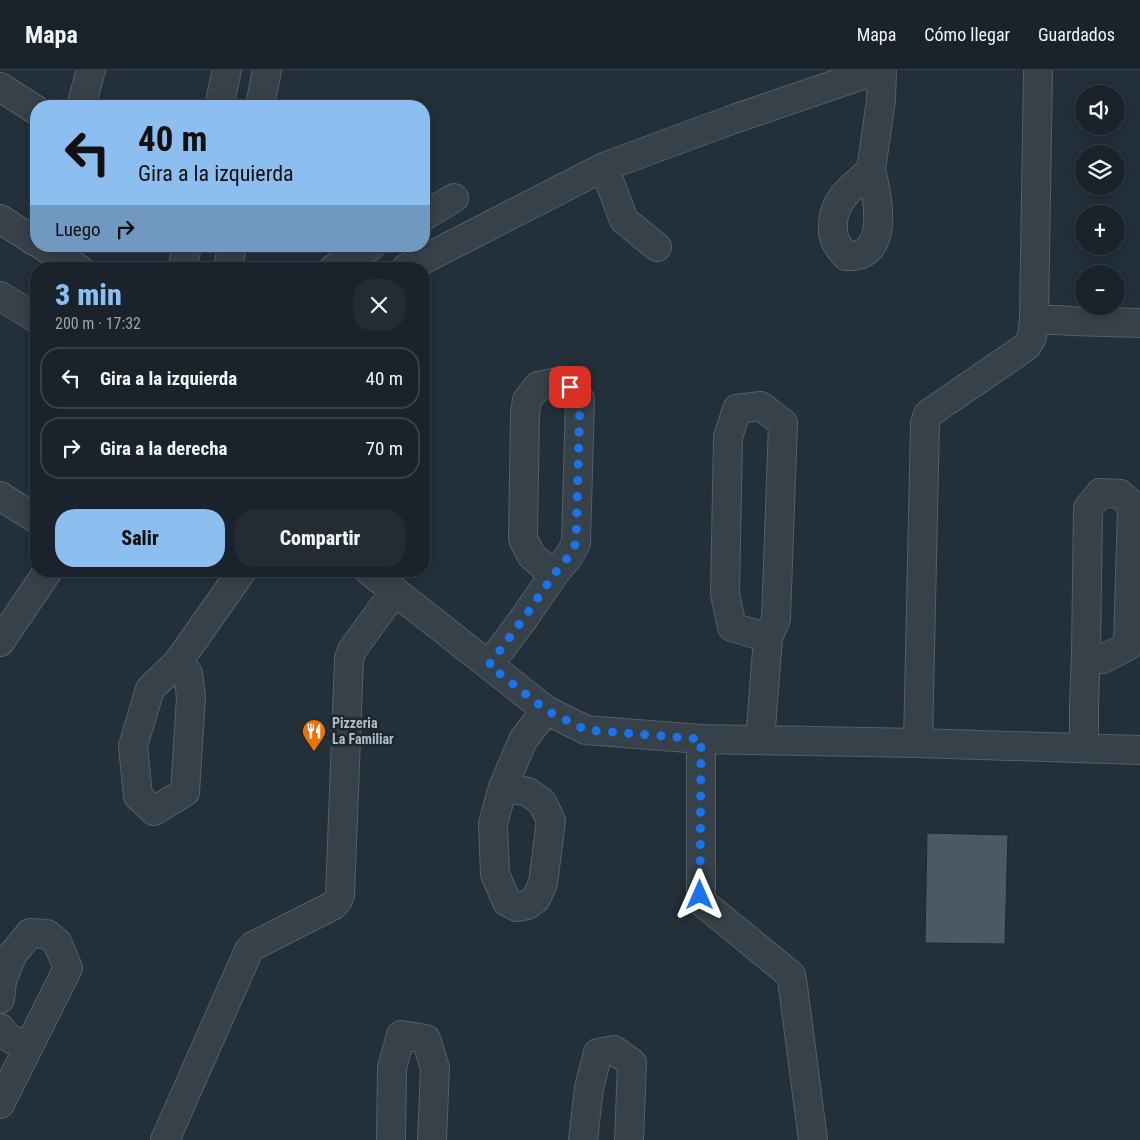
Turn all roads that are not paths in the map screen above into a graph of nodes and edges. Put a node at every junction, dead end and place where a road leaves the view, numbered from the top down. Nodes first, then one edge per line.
1 (91, 70) edge
2 (227, 70) edge
3 (267, 70) edge
4 (877, 70) edge
5 (882, 70) edge
6 (1038, 70) edge
7 (0, 87) edge
8 (83, 100) edge
9 (220, 100) edge
10 (261, 100) edge
11 (30, 106) edge
12 (604, 167) junction
13 (871, 170) dead end
14 (454, 198) dead end
15 (430, 212) edge
16 (0, 219) edge
17 (30, 238) edge
18 (657, 247) dead end
19 (53, 252) edge
20 (361, 252) edge
21 (69, 262) edge
22 (345, 262) edge
23 (419, 262) edge
24 (0, 296) edge
25 (30, 314) edge
26 (1034, 318) junction
27 (1140, 323) edge
28 (0, 496) edge
29 (30, 515) edge
30 (555, 573) junction
31 (44, 577) edge
32 (238, 577) edge
33 (377, 577) edge
34 (395, 591) junction
35 (768, 638) junction
36 (0, 642) edge
37 (1086, 653) junction
38 (178, 662) dead end
39 (489, 665) junction
40 (546, 710) junction
41 (701, 739) junction
42 (760, 740) junction
43 (918, 743) junction
44 (1084, 748) junction
45 (1140, 750) edge
46 (503, 787) dead end
47 (0, 999) edge
48 (0, 1028) edge
49 (28, 1048) junction
50 (0, 1104) edge
51 (166, 1140) edge
52 (391, 1140) edge
53 (432, 1140) edge
54 (583, 1140) edge
55 (629, 1140) edge
56 (813, 1140) edge

1 - 8 street
2 - 9 street
3 - 10 street
4 - 12 street
5 - 13 street
6 - 26 street
7 - 11 street
12 - 18 street
12 - 23 street
14 - 15 street
16 - 17 street
19 - 21 street
20 - 22 street
24 - 25 street
26 - 27 street
26 - 43 street
28 - 29 street
30 - 30 street
30 - 39 street
31 - 36 street
32 - 38 street
33 - 34 street
34 - 39 street
34 - 51 street
35 - 35 street
35 - 42 street
37 - 37 street
37 - 44 street
39 - 40 street
40 - 41 street
40 - 46 street
41 - 42 street
41 - 56 street
42 - 43 street
43 - 44 street
44 - 45 street
47 - 49 street
48 - 49 street
49 - 50 street
52 - 53 street
54 - 55 street

